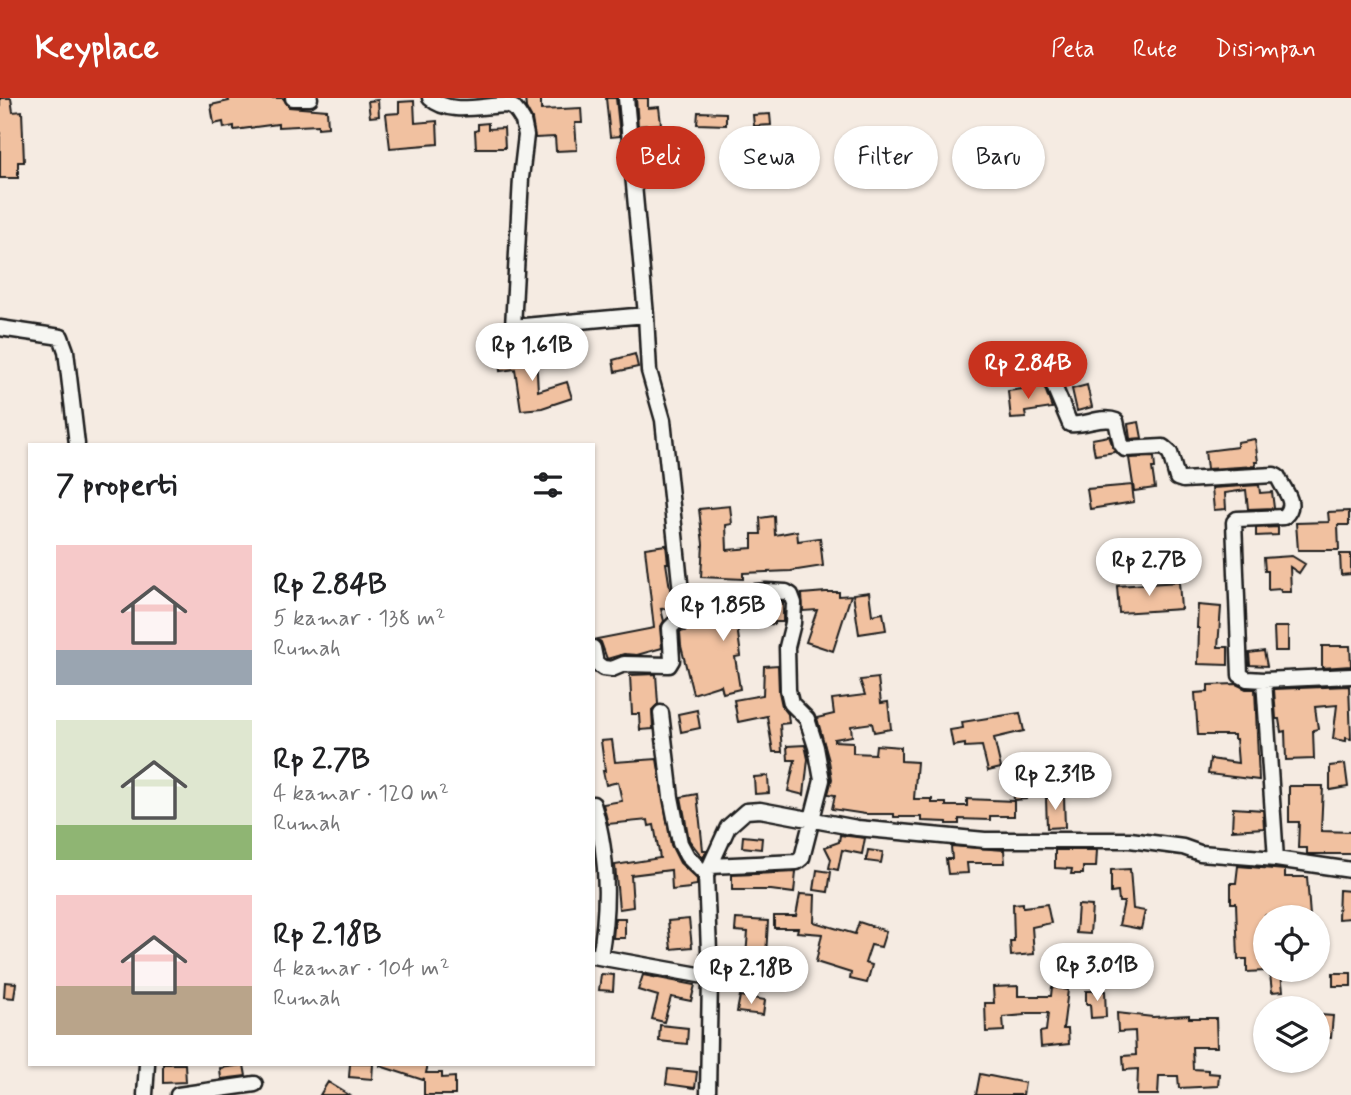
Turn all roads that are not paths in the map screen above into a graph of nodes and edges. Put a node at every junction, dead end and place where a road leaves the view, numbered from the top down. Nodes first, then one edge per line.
1 (293, 98) edge
2 (310, 98) edge
3 (430, 98) edge
4 (626, 98) edge
5 (646, 315) junction
6 (0, 328) edge
7 (1051, 379) dead end
8 (77, 443) edge
9 (683, 600) junction
10 (595, 658) edge
11 (1351, 676) edge
12 (1264, 680) junction
13 (661, 713) dead end
14 (595, 814) edge
15 (811, 819) junction
16 (1276, 859) junction
17 (708, 870) junction
18 (1351, 870) edge
19 (597, 956) edge
20 (710, 977) junction
21 (146, 1066) edge
22 (254, 1084) dead end
23 (145, 1095) edge
24 (178, 1095) edge
25 (708, 1095) edge

1 - 2 street
3 - 5 street
4 - 5 street
5 - 9 street
6 - 8 street
7 - 12 street
9 - 10 street
9 - 15 street
11 - 12 street
12 - 16 street
13 - 17 street
14 - 19 street
15 - 16 street
15 - 17 street
15 - 17 street
16 - 18 street
17 - 20 street
19 - 20 street
20 - 25 street
21 - 23 street
22 - 24 street

